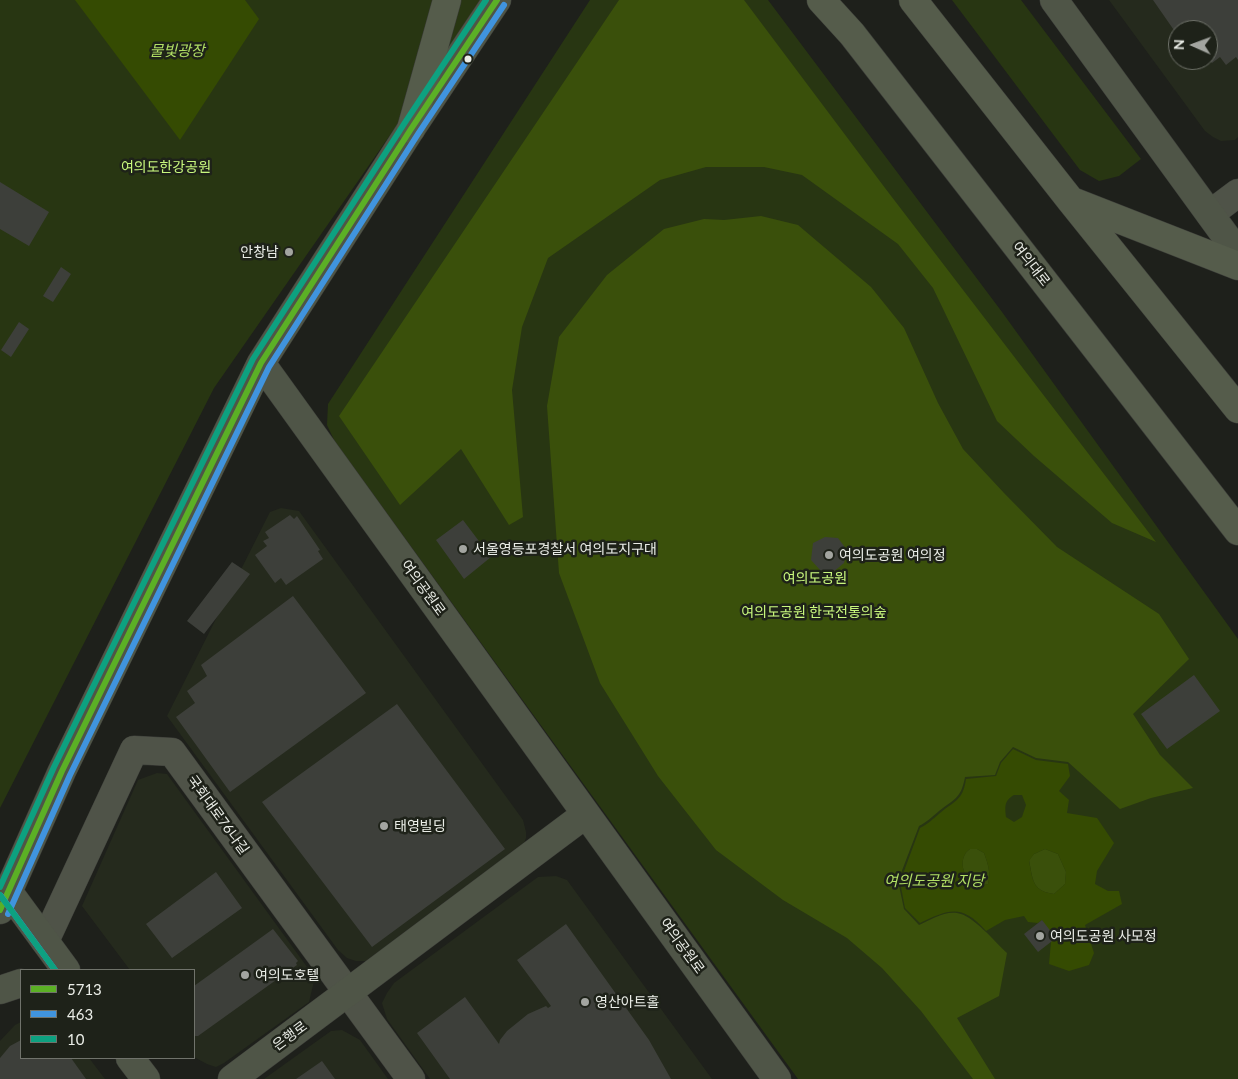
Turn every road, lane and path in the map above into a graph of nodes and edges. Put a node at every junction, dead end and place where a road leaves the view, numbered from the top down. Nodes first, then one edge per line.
1 (447, 0) edge
2 (497, 0) edge
3 (821, 0) edge
4 (913, 0) edge
5 (1054, 0) edge
6 (412, 129) junction
7 (1238, 193) edge
8 (1071, 201) junction
9 (1210, 214) junction
10 (1238, 253) edge
11 (1238, 266) edge
12 (261, 363) junction
13 (1238, 409) edge
14 (1238, 531) edge
15 (586, 814) junction
16 (4, 900) edge
17 (45, 941) junction
18 (65, 969) edge
19 (20, 983) edge
20 (0, 990) edge
21 (348, 993) junction
22 (131, 1059) edge
23 (146, 1079) edge
24 (232, 1079) edge
25 (411, 1079) edge
26 (777, 1079) edge

1 - 6 main road
2 - 6 street
3 - 14 main road, 여의대로
4 - 8 main road
5 - 9 street
6 - 12 street
7 - 9 street
8 - 11 main road
8 - 13 main road
9 - 10 street
12 - 15 street, 여의공원로
12 - 16 street
15 - 21 street
15 - 26 street, 여의공원로
16 - 17 street
17 - 18 street
17 - 21 street, 국회대로76나길
19 - 20 street
21 - 24 street, 은행로
21 - 25 street, 국회대로76나길
22 - 23 street

